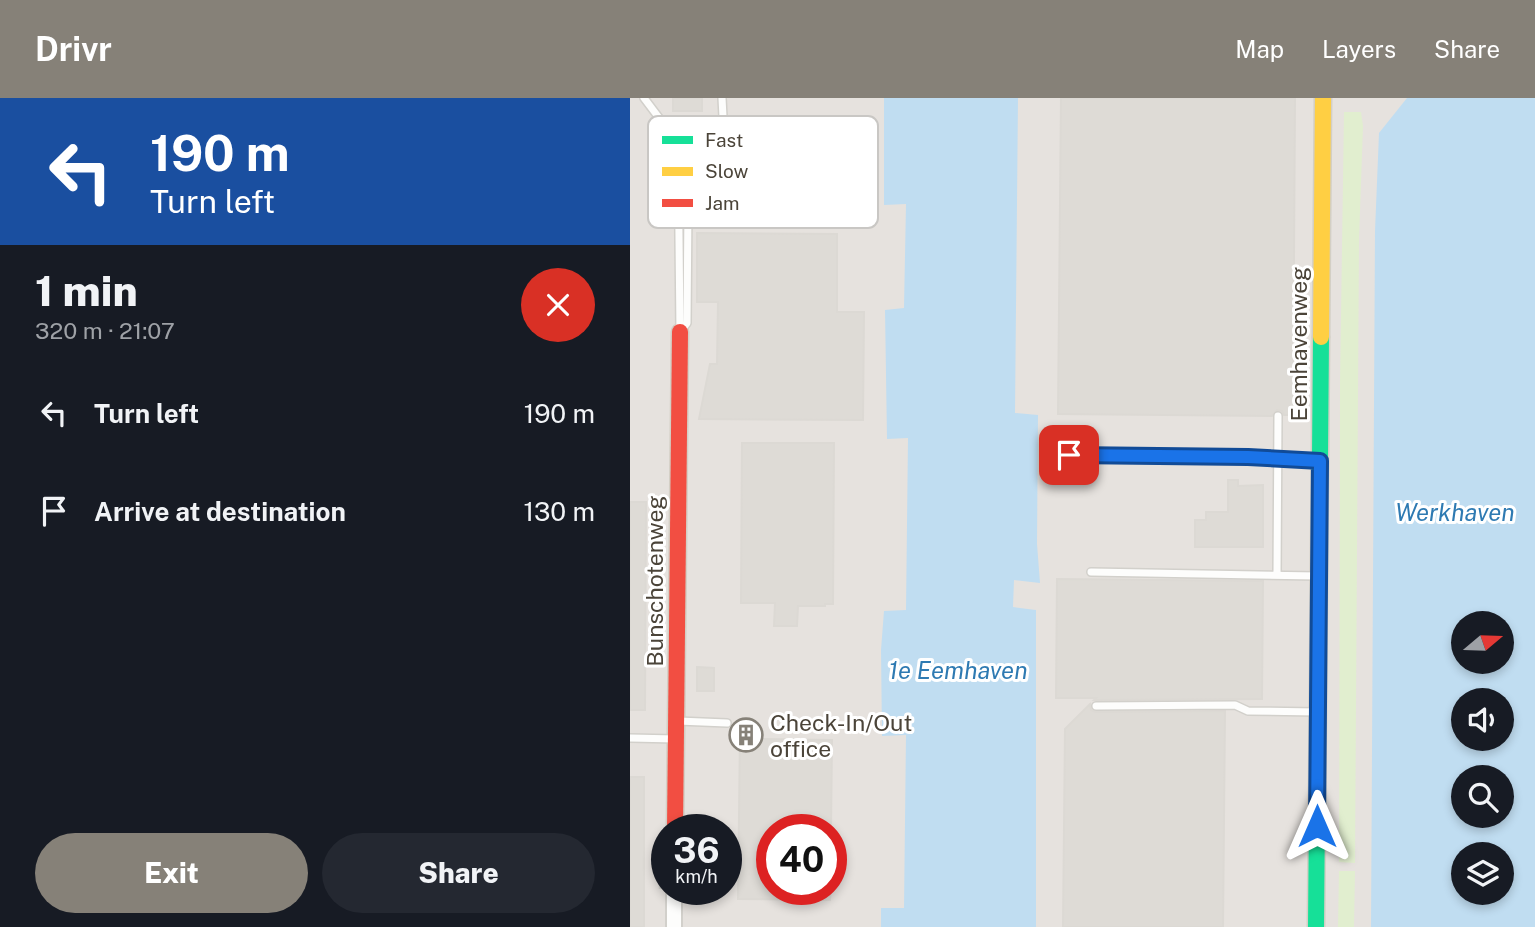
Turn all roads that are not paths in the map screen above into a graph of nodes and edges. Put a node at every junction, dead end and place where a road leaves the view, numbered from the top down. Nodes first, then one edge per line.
1 (644, 98) edge
2 (722, 98) edge
3 (1323, 98) edge
4 (658, 116) edge
5 (723, 116) edge
6 (679, 228) edge
7 (688, 228) edge
8 (680, 332) junction
9 (1278, 416) dead end
10 (1069, 455) dead end
11 (1277, 459) junction
12 (1320, 461) junction
13 (1091, 572) dead end
14 (1277, 575) junction
15 (1319, 576) junction
16 (1096, 706) dead end
17 (1318, 712) junction
18 (677, 722) junction
19 (727, 723) dead end
20 (630, 738) edge
21 (677, 739) junction
22 (675, 814) edge
23 (674, 905) edge
24 (674, 927) edge
25 (1316, 927) edge

1 - 4 lane
2 - 5 lane
3 - 12 street, Eemhavenweg
6 - 8 lane
7 - 8 lane
8 - 18 street, Bunschotenweg
9 - 11 lane
10 - 11 lane
11 - 12 lane
11 - 14 lane
12 - 15 street, Eemhavenweg
13 - 14 lane
14 - 15 lane
15 - 17 street, Eemhavenweg
16 - 17 lane
17 - 25 street, Eemhavenweg
18 - 19 lane
18 - 21 street, Bunschotenweg
20 - 21 lane
21 - 22 street, Bunschotenweg
23 - 24 street

